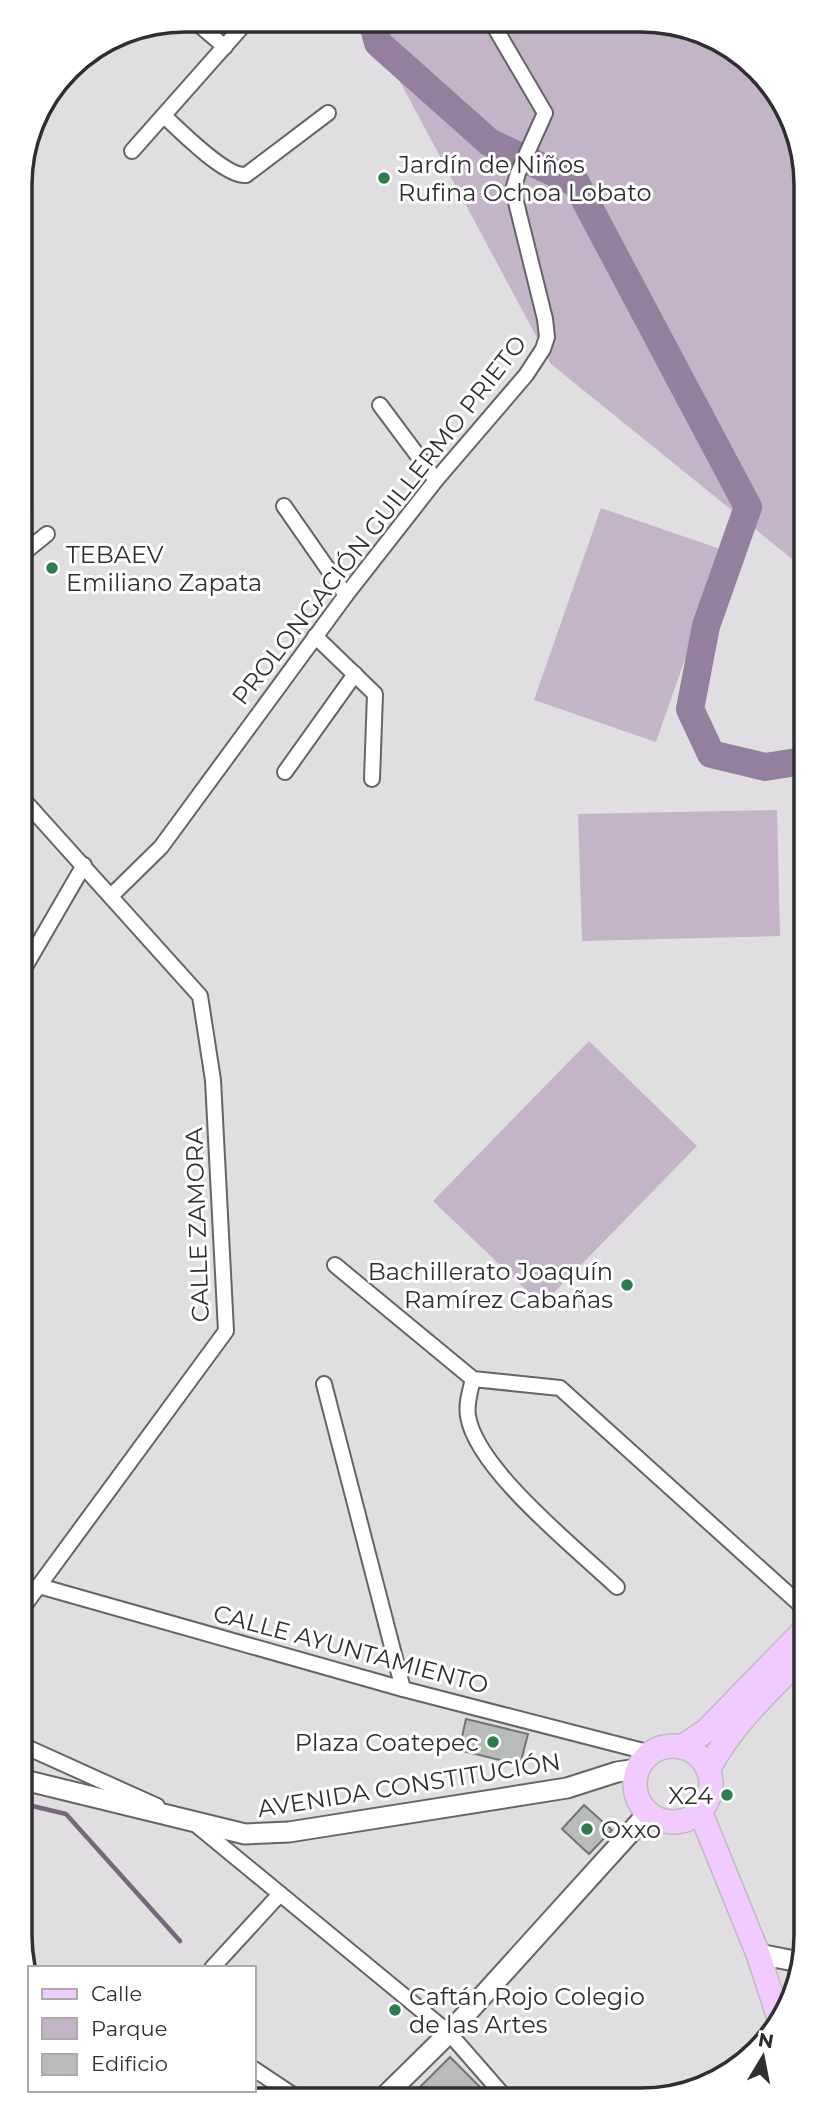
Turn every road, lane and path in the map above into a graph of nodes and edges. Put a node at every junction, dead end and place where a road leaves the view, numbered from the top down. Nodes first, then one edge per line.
1 (207, 32) edge
2 (238, 32) edge
3 (498, 32) edge
4 (225, 47) junction
5 (328, 113) dead end
6 (164, 116) junction
7 (132, 151) dead end
8 (380, 405) dead end
9 (436, 480) junction
10 (284, 506) dead end
11 (47, 534) dead end
12 (32, 546) edge
13 (346, 595) junction
14 (315, 636) junction
15 (355, 674) junction
16 (285, 772) dead end
17 (372, 779) dead end
18 (32, 809) edge
19 (84, 864) junction
20 (111, 897) junction
21 (32, 955) edge
22 (335, 1265) dead end
23 (472, 1379) junction
24 (324, 1384) dead end
25 (39, 1586) junction
26 (618, 1587) dead end
27 (32, 1595) edge
28 (794, 1598) edge
29 (794, 1640) edge
30 (794, 1665) edge
31 (403, 1689) junction
32 (682, 1747) junction
33 (32, 1750) edge
34 (644, 1761) junction
35 (708, 1770) junction
36 (32, 1782) edge
37 (700, 1811) junction
38 (648, 1813) junction
39 (194, 1823) junction
40 (280, 1894) junction
41 (758, 1954) junction
42 (792, 1960) edge
43 (214, 1966) edge
44 (776, 2009) edge
45 (449, 2033) junction
46 (256, 2070) edge
47 (282, 2088) edge
48 (393, 2088) edge
49 (497, 2088) edge

1 - 4 street
2 - 4 street
3 - 9 street, PROLONGACIÓN GUILLERMO PRIETO
4 - 6 street
5 - 6 street
6 - 7 street
8 - 9 street
9 - 13 street, PROLONGACIÓN GUILLERMO PRIETO
10 - 13 street
11 - 12 street
13 - 14 street, PROLONGACIÓN GUILLERMO PRIETO
14 - 15 street
14 - 20 street, PROLONGACIÓN GUILLERMO PRIETO
15 - 16 street
15 - 17 street
18 - 19 street, CALLE ZAMORA
19 - 20 street, CALLE ZAMORA
19 - 21 street
20 - 25 street, CALLE ZAMORA
22 - 23 street
23 - 26 street
23 - 28 street
24 - 31 street
25 - 27 street, CALLE ZAMORA
25 - 31 street, CALLE AYUNTAMIENTO
29 - 32 main road
30 - 35 main road
31 - 34 street, CALLE AYUNTAMIENTO
32 - 34 main road
32 - 35 main road
33 - 39 street
34 - 38 main road
34 - 39 main road, AVENIDA CONSTITUCIÓN
35 - 37 main road
36 - 39 main road, AVENIDA CONSTITUCIÓN
37 - 38 main road
37 - 41 main road
38 - 45 main road
39 - 40 street
40 - 43 street
40 - 45 street
41 - 42 main road
41 - 44 main road
45 - 48 main road
45 - 49 street
46 - 47 street

